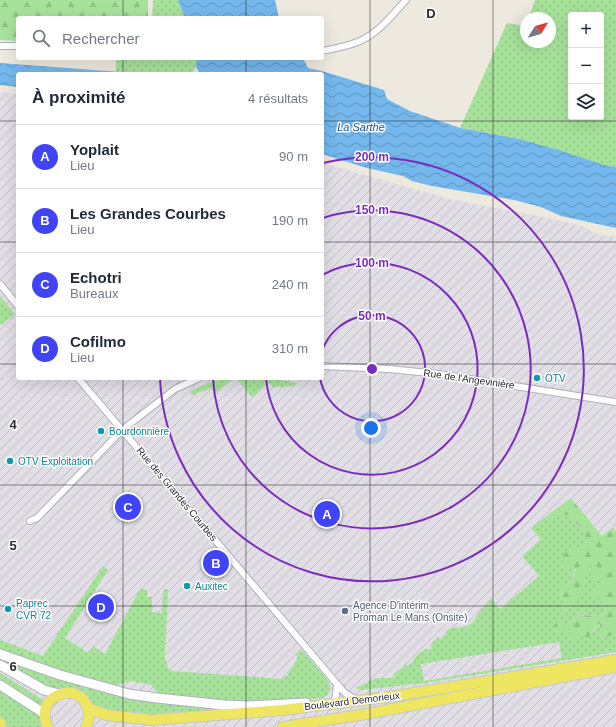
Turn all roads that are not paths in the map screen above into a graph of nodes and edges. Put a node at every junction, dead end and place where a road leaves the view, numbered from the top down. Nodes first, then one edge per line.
1 (406, 0) edge
2 (0, 46) edge
3 (16, 46) edge
4 (324, 51) edge
5 (0, 284) edge
6 (16, 304) edge
7 (324, 366) edge
8 (80, 380) edge
9 (195, 380) edge
10 (616, 402) edge
11 (122, 430) junction
12 (30, 521) dead end
13 (0, 654) edge
14 (616, 660) edge
15 (0, 664) edge
16 (616, 667) edge
17 (337, 684) junction
18 (0, 685) edge
19 (59, 694) junction
20 (395, 696) junction
21 (353, 698) junction
22 (334, 703) junction
23 (88, 708) junction
24 (45, 714) junction
25 (0, 723) edge
26 (1, 727) edge
27 (48, 727) edge
28 (86, 727) edge
29 (283, 727) edge

1 - 4 street
2 - 3 street
5 - 6 street
7 - 10 street, Rue de l'Angevinière
8 - 11 street, Rue des Grandes Courbes
9 - 11 street
11 - 12 street
11 - 17 street, Rue des Grandes Courbes
13 - 22 main road
14 - 20 main road, Boulevard Demorieux
15 - 19 main road
16 - 29 main road, Boulevard Demorieux
17 - 21 street, Rue des Grandes Courbes
17 - 22 street
18 - 24 main road
19 - 23 main road
19 - 24 main road
20 - 21 main road
20 - 22 main road, Boulevard Demorieux
21 - 22 main road
22 - 23 main road, Boulevard Demorieux
23 - 28 main road
24 - 27 main road
25 - 26 main road

